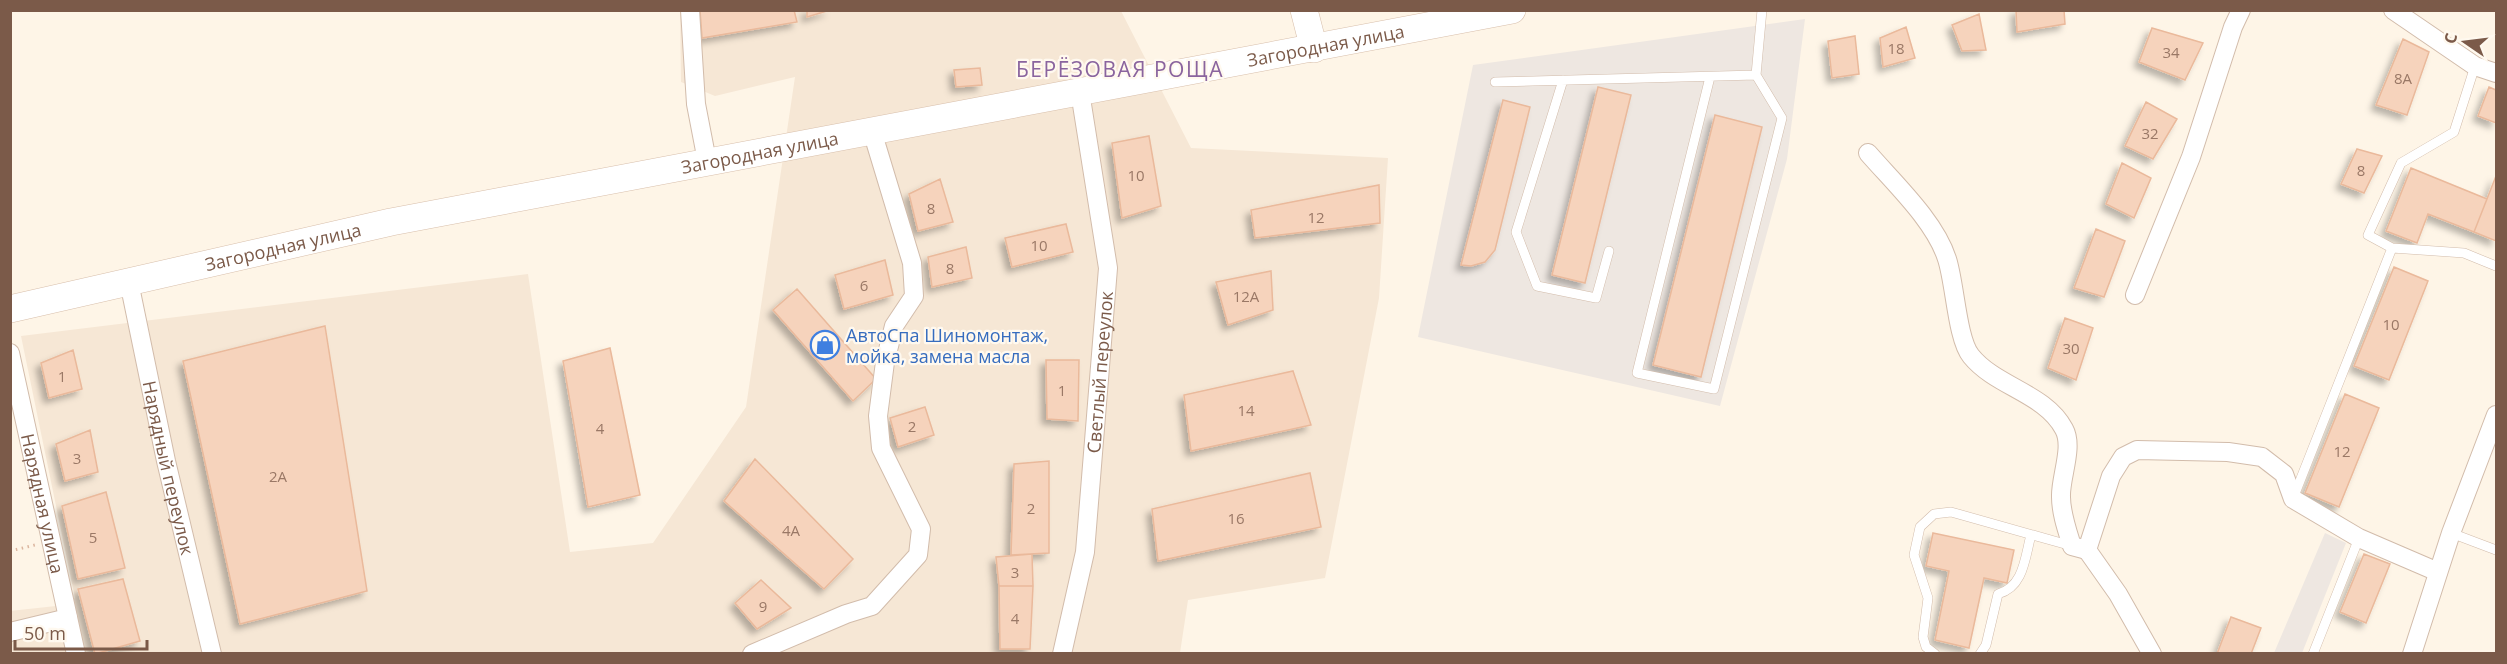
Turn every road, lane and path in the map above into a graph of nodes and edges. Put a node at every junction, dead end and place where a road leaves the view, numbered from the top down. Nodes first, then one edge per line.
1 (690, 10) edge
2 (1304, 10) edge
3 (1512, 10) edge
4 (1762, 10) edge
5 (2241, 10) edge
6 (2393, 10) edge
7 (1314, 49) junction
8 (2475, 66) junction
9 (2496, 73) edge
10 (1756, 75) junction
11 (1710, 76) junction
12 (1563, 80) junction
13 (1495, 82) dead end
14 (1080, 92) junction
15 (872, 131) junction
16 (1868, 153) dead end
17 (707, 161) junction
18 (2392, 248) junction
19 (1609, 251) dead end
20 (2496, 266) edge
21 (129, 282) junction
22 (2135, 295) dead end
23 (10, 309) edge
24 (10, 353) edge
25 (2496, 415) edge
26 (2294, 499) junction
27 (2451, 532) junction
28 (2031, 535) junction
29 (2359, 538) junction
30 (52, 541) junction
31 (2079, 548) junction
32 (2496, 550) edge
33 (10, 551) edge
34 (2438, 573) junction
35 (68, 618) junction
36 (10, 632) edge
37 (76, 654) edge
38 (212, 654) edge
39 (752, 654) edge
40 (1062, 654) edge
41 (1935, 654) edge
42 (1980, 654) edge
43 (2152, 654) edge
44 (2313, 654) edge
45 (2412, 654) edge

1 - 17 street
2 - 7 street
3 - 7 street, Загородная улица
4 - 10 lane
5 - 22 street
6 - 8 street
7 - 14 street, Загородная улица
8 - 9 street
8 - 18 lane
10 - 11 lane
10 - 11 lane
11 - 12 lane
12 - 13 lane
12 - 19 lane
14 - 15 street, Загородная улица
14 - 40 street, Светлый переулок
15 - 17 street, Загородная улица
15 - 39 street
16 - 31 street
17 - 21 street, Загородная улица
18 - 20 lane
18 - 26 lane
21 - 23 street, Загородная улица
21 - 38 street, Нарядный переулок
24 - 30 street, Нарядная улица
25 - 27 street
26 - 29 street
26 - 31 street
27 - 32 lane
27 - 34 street
28 - 31 lane
28 - 41 lane
28 - 42 lane
29 - 34 street
29 - 44 lane
30 - 33 path
30 - 35 street, Нарядная улица
31 - 43 street
34 - 45 street
35 - 36 street
35 - 37 street, Нарядная улица

